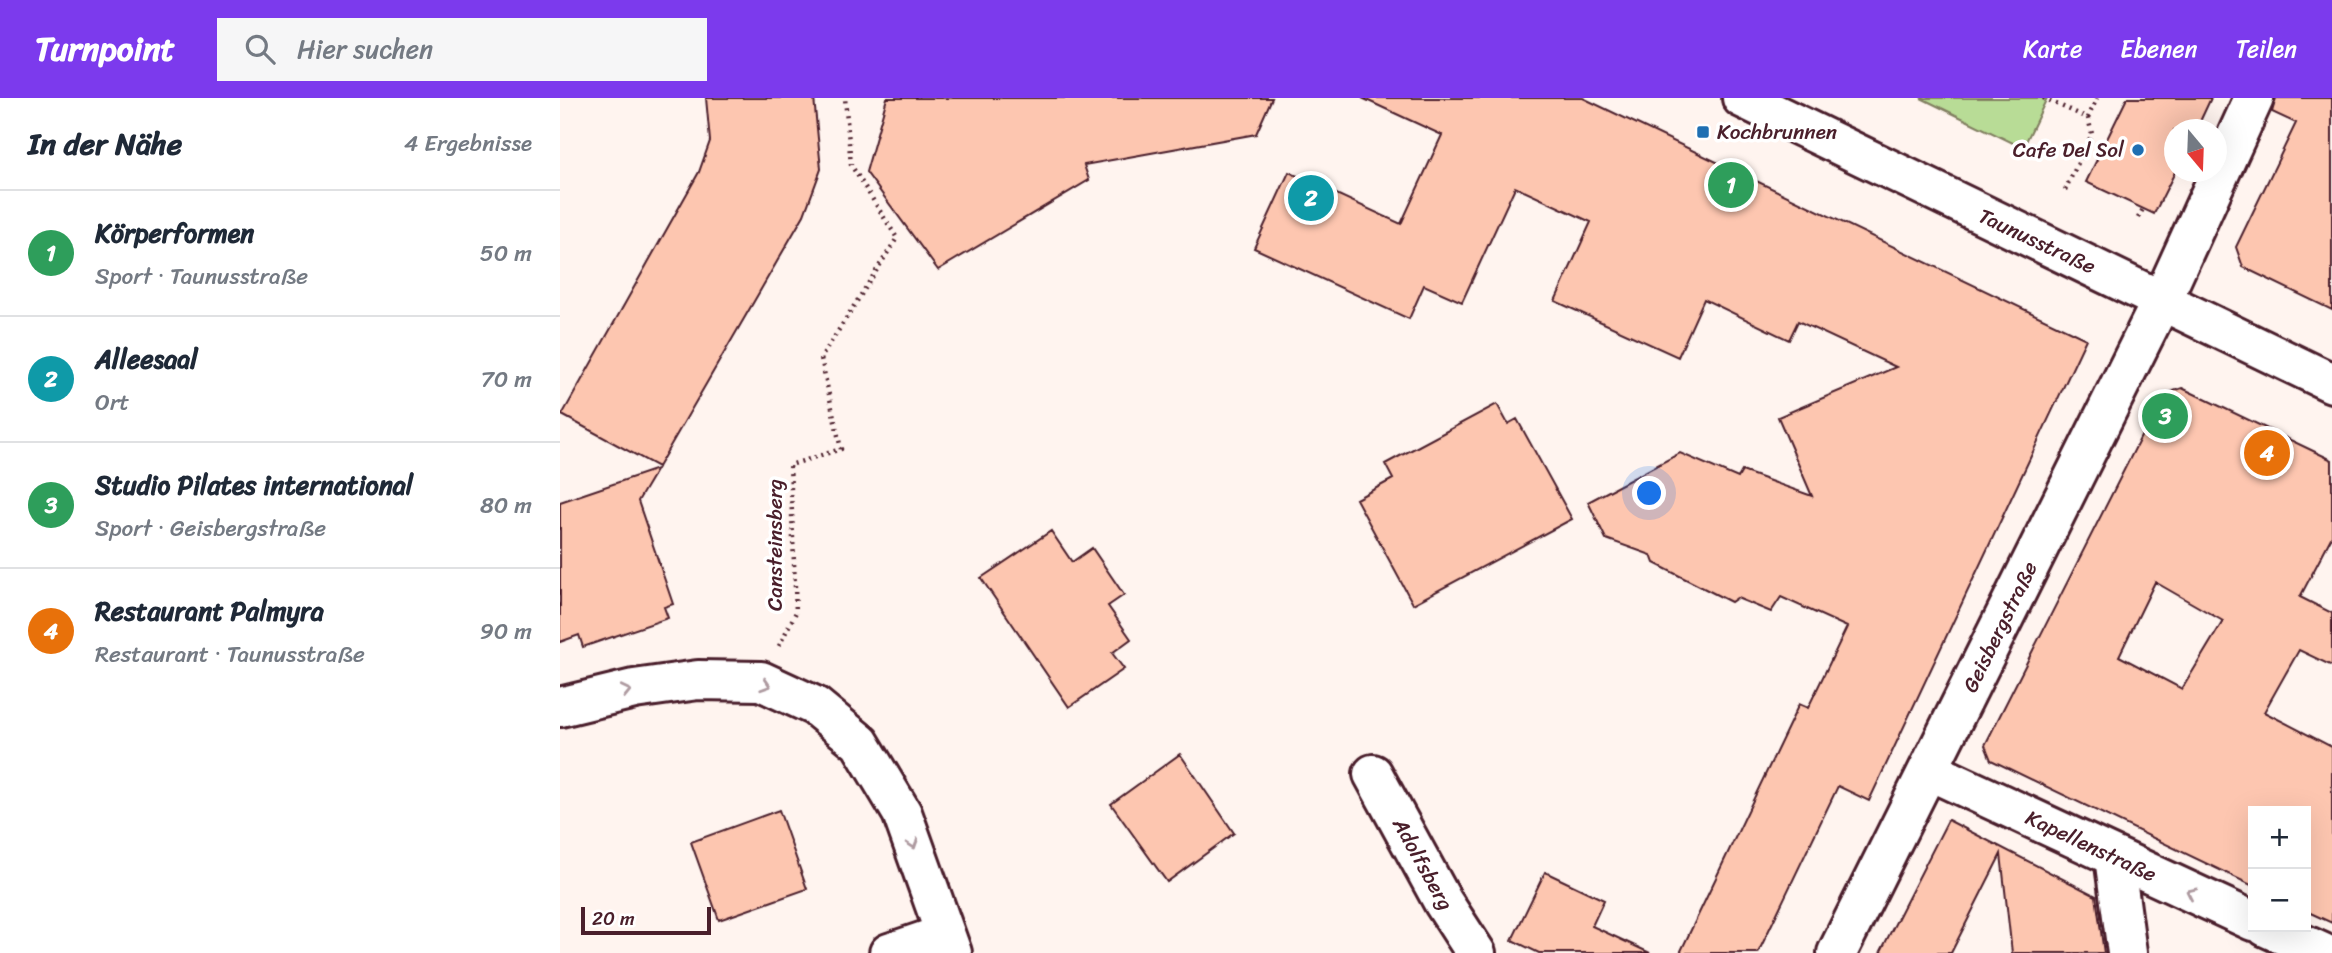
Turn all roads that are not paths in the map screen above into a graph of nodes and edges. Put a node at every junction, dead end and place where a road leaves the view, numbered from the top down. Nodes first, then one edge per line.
1 (1742, 98) edge
2 (2255, 98) edge
3 (2162, 300) junction
4 (2332, 383) edge
5 (560, 707) edge
6 (1928, 770) junction
7 (1373, 774) dead end
8 (2114, 857) junction
9 (2248, 919) edge
10 (2277, 932) edge
11 (948, 944) edge
12 (889, 953) edge
13 (1476, 953) edge
14 (1837, 953) edge
15 (2127, 953) edge
16 (2323, 953) edge

1 - 3 street, Taunusstraße
2 - 3 street, Geisbergstraße
3 - 4 street, Taunusstraße
3 - 6 street, Geisbergstraße
5 -> 11 street
6 - 8 street, Kapellenstraße
6 - 14 street, Geisbergstraße
7 - 13 street, Adolfsberg
9 -> 8 street, Kapellenstraße
8 - 15 street
10 - 16 street
11 - 12 street

